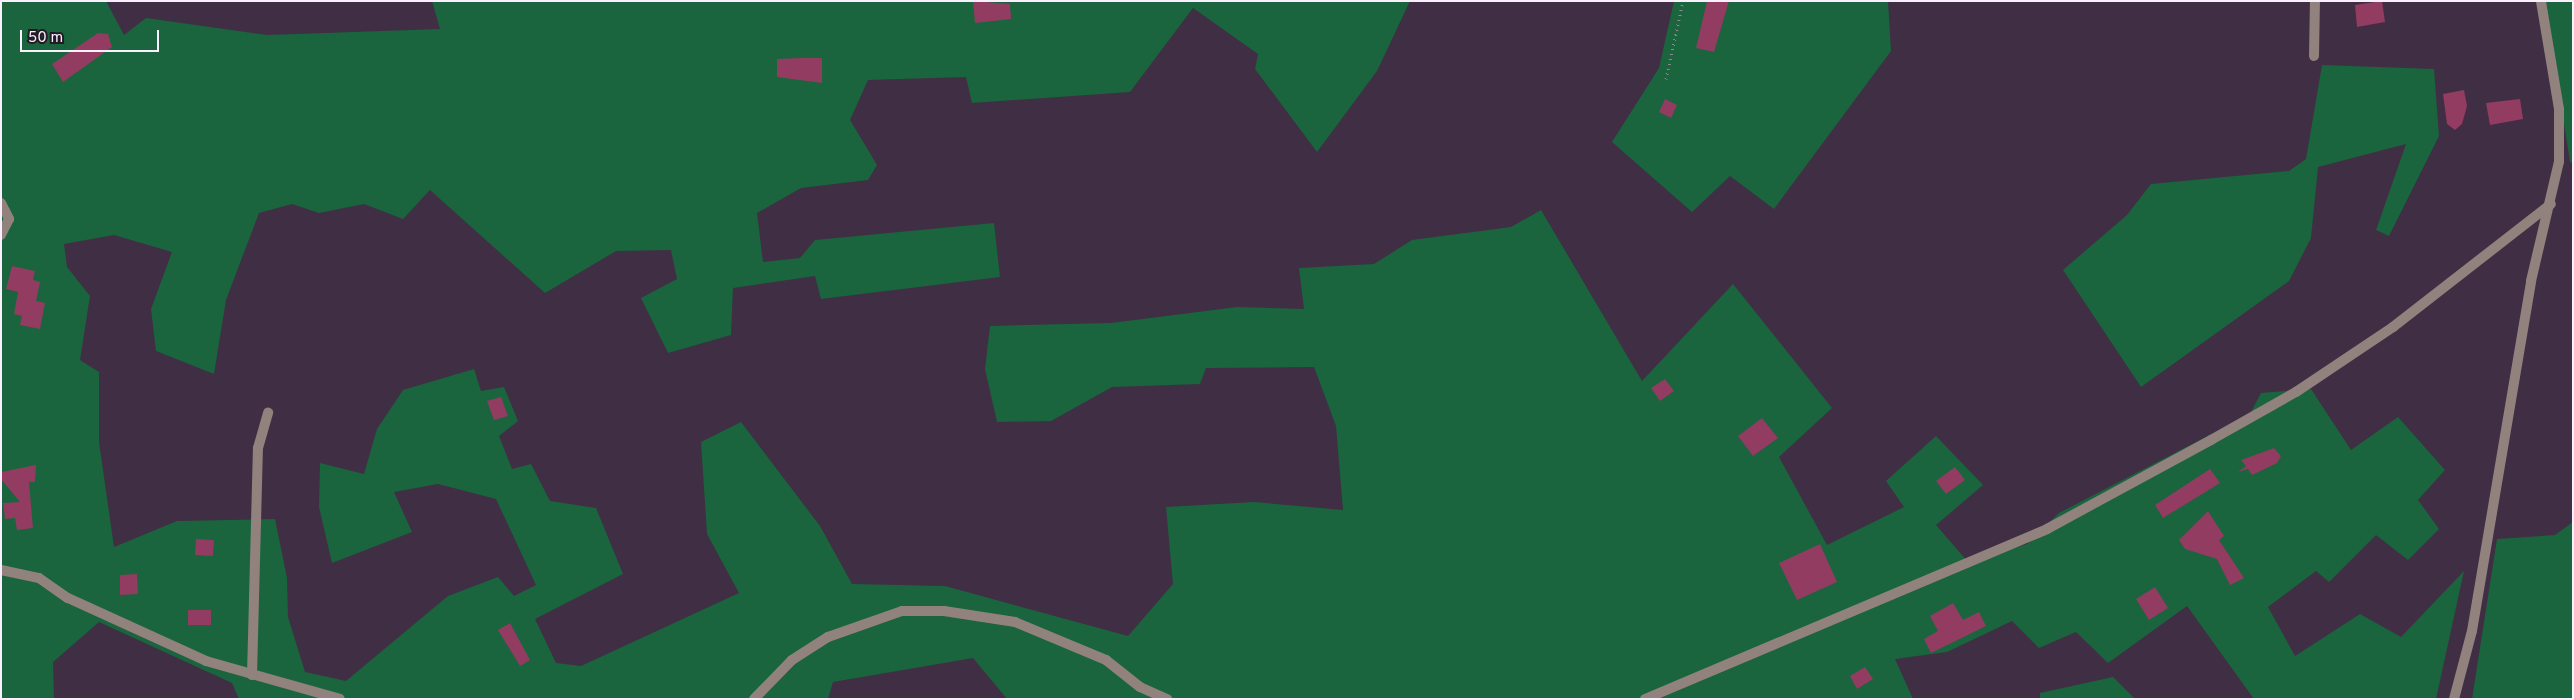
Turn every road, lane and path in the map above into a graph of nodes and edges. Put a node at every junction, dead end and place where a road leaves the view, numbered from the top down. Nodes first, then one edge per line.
1 (1683, 1) edge
2 (2315, 1) edge
3 (2541, 1) edge
4 (2314, 56) dead end
5 (1666, 79) dead end
6 (1, 203) edge
7 (2551, 204) junction
8 (1, 234) edge
9 (268, 412) dead end
10 (1, 570) edge
11 (252, 675) junction
12 (340, 699) edge
13 (754, 699) edge
14 (1167, 699) edge
15 (1645, 699) edge
16 (2454, 699) edge

1 - 5 path
2 - 4 street
3 - 7 street
6 - 8 street
7 - 15 street
7 - 16 street
9 - 11 street
10 - 11 street
11 - 12 street
13 - 14 street

